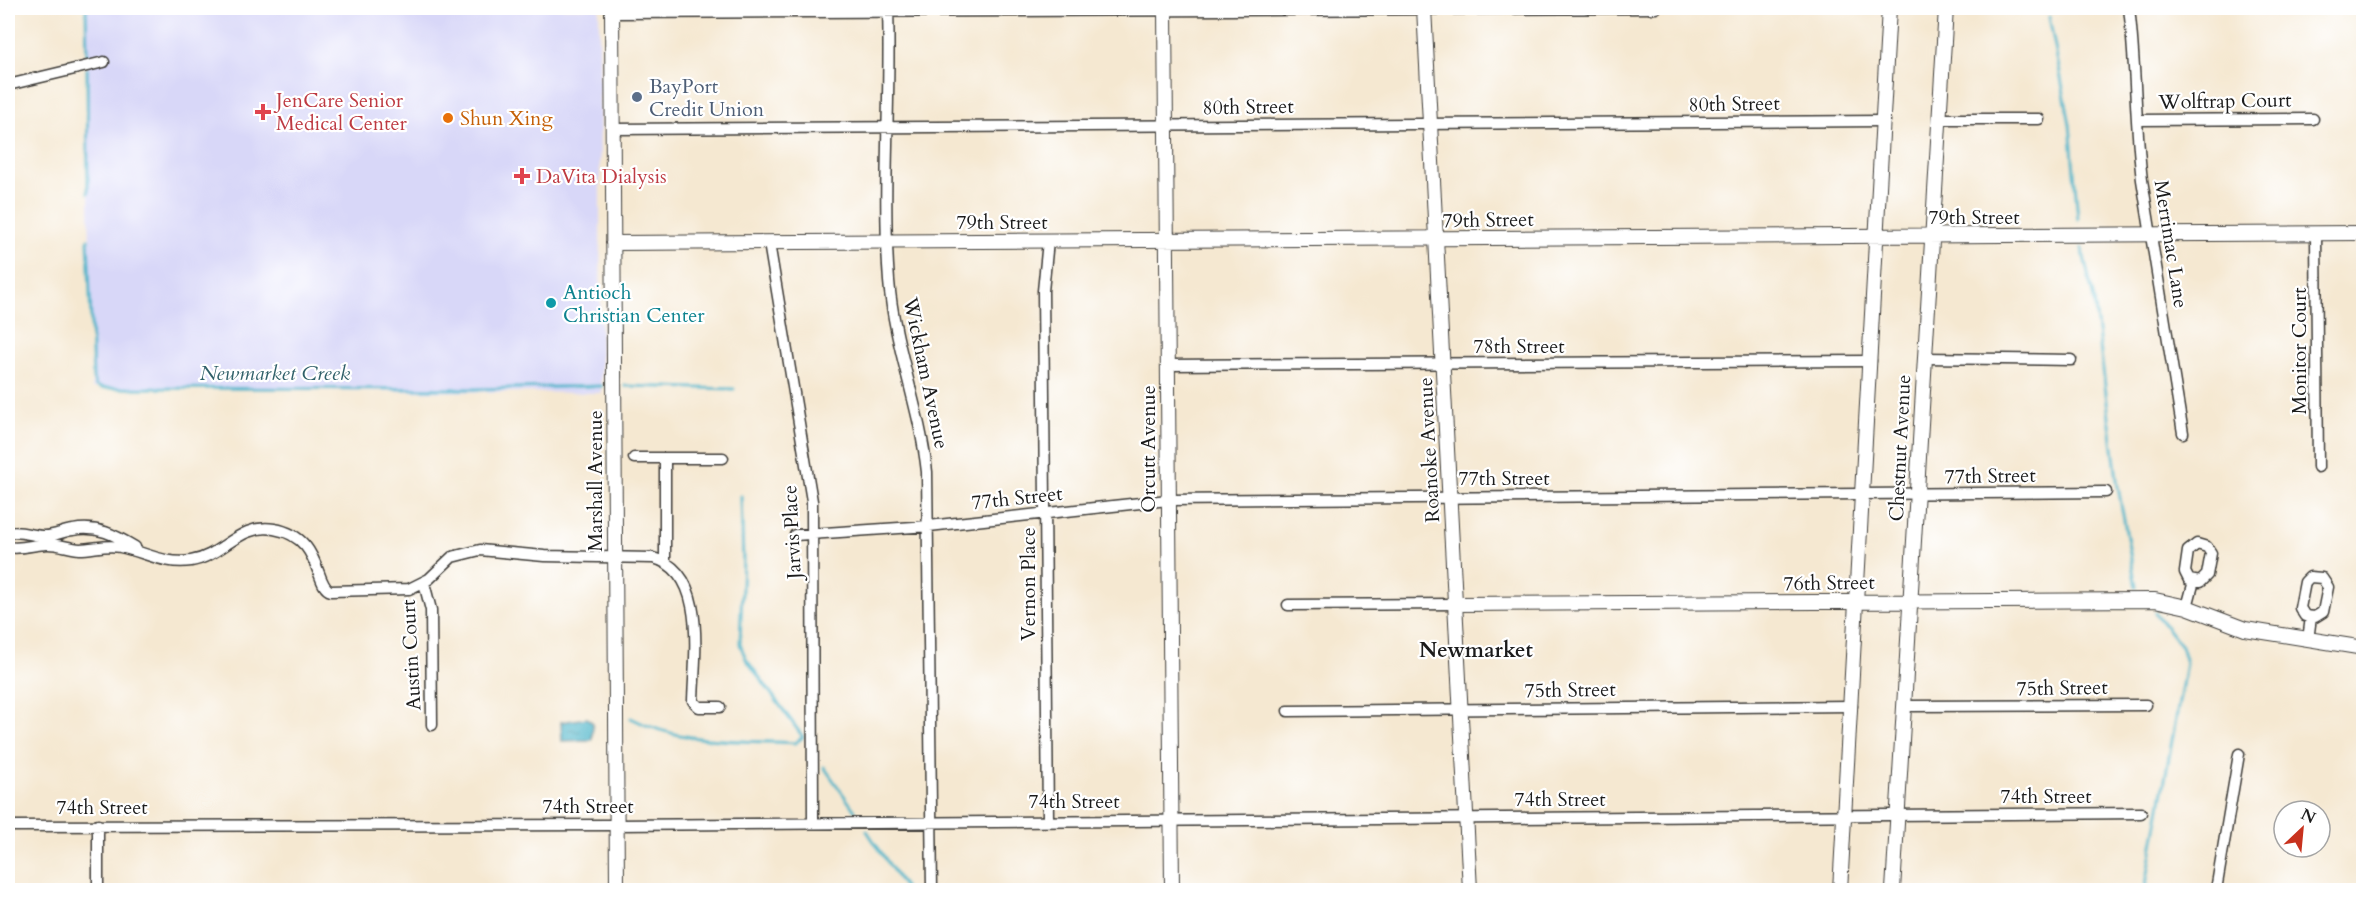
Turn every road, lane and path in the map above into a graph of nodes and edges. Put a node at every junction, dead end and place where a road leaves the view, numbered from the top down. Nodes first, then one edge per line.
1 (1165, 8) edge
2 (1424, 8) edge
3 (1656, 8) edge
4 (1889, 8) edge
5 (1946, 8) edge
6 (2129, 8) edge
7 (888, 9) edge
8 (612, 10) edge
9 (104, 62) dead end
10 (8, 85) edge
11 (1938, 119) junction
12 (2039, 119) dead end
13 (2313, 119) dead end
14 (2137, 120) junction
15 (1885, 121) junction
16 (1432, 123) junction
17 (1166, 125) junction
18 (889, 127) junction
19 (612, 129) junction
20 (2364, 233) edge
21 (2316, 234) junction
22 (2151, 236) junction
23 (1878, 237) junction
24 (1932, 237) junction
25 (1437, 240) junction
26 (1166, 241) junction
27 (888, 242) junction
28 (1048, 242) junction
29 (613, 243) junction
30 (769, 243) junction
31 (1925, 358) junction
32 (2071, 360) dead end
33 (1871, 361) junction
34 (1444, 364) junction
35 (1167, 365) junction
36 (2183, 433) dead end
37 (634, 458) dead end
38 (665, 458) junction
39 (723, 458) dead end
40 (2318, 467) dead end
41 (2106, 492) dead end
42 (1864, 494) junction
43 (1917, 495) junction
44 (1451, 496) junction
45 (1168, 500) junction
46 (1046, 514) junction
47 (929, 526) junction
48 (8, 533) edge
49 (812, 534) junction
50 (795, 535) dead end
51 (8, 547) edge
52 (615, 556) junction
53 (156, 559) junction
54 (665, 561) junction
55 (2194, 581) dead end
56 (424, 583) junction
57 (1911, 602) junction
58 (1858, 603) junction
59 (1456, 604) junction
60 (1288, 605) dead end
61 (2187, 607) junction
62 (2311, 617) dead end
63 (2308, 640) junction
64 (2364, 648) edge
65 (2146, 705) dead end
66 (1852, 706) junction
67 (1906, 706) junction
68 (720, 707) dead end
69 (1461, 710) junction
70 (1288, 711) dead end
71 (432, 725) dead end
72 (2239, 754) dead end
73 (2141, 813) dead end
74 (1899, 814) junction
75 (1845, 815) junction
76 (1467, 818) junction
77 (1171, 819) junction
78 (931, 820) junction
79 (1048, 820) junction
80 (813, 822) junction
81 (98, 825) junction
82 (617, 825) junction
83 (8, 826) edge
84 (98, 891) edge
85 (617, 891) edge
86 (932, 891) edge
87 (1172, 891) edge
88 (1470, 891) edge
89 (1840, 891) edge
90 (1893, 891) edge
91 (2216, 891) edge

1 - 2 street
1 - 7 street
1 - 17 street, Orcutt Avenue
2 - 3 street
2 - 16 street, Roanoke Avenue
4 - 15 street, Chestnut Avenue
5 - 11 street, Chestnut Avenue
6 - 14 street, Merrimac Lane
7 - 8 street
7 - 18 street, Wickham Avenue
8 - 19 street, Marshall Avenue
9 - 10 street
11 - 12 street
11 - 24 street, Chestnut Avenue
13 - 14 street, Wolftrap Court
14 - 22 street, Merrimac Lane
15 - 16 street, 80th Street
15 - 23 street, Chestnut Avenue
16 - 17 street, 80th Street
16 - 25 street, Roanoke Avenue
17 - 18 street, 80th Street
17 - 26 street, Orcutt Avenue
18 - 19 street, 80th Street
18 - 27 street, Wickham Avenue
19 - 29 street, Marshall Avenue
20 - 21 street, 79th Street
21 - 22 street, 79th Street
21 - 40 street, Monitor Court
22 - 24 street, 79th Street
22 - 36 street, Merrimac Lane
23 - 24 street, 79th Street
23 - 25 street, 79th Street
23 - 33 street, Chestnut Avenue
24 - 31 street, Chestnut Avenue
25 - 26 street, 79th Street
25 - 34 street, Roanoke Avenue
26 - 28 street, 79th Street
26 - 35 street, Orcutt Avenue
27 - 28 street, 79th Street
27 - 30 street, 79th Street
27 - 47 street, Wickham Avenue
28 - 46 street, Vernon Place
29 - 30 street, 79th Street
29 - 52 street, Marshall Avenue
30 - 49 street, Jarvis Place
31 - 32 street
31 - 43 street, Chestnut Avenue
33 - 34 street, 78th Street
33 - 42 street, Chestnut Avenue
34 - 35 street, 78th Street
34 - 44 street, Roanoke Avenue
35 - 45 street, Orcutt Avenue
37 - 38 street
38 - 39 street
38 - 54 street
41 - 43 street, 77th Street
42 - 43 street, 77th Street
42 - 44 street, 77th Street
42 - 58 street, Chestnut Avenue
43 - 57 street, Chestnut Avenue
44 - 45 street, 77th Street
44 - 59 street, Roanoke Avenue
45 - 46 street, 77th Street
45 - 77 street, Orcutt Avenue
46 - 47 street, 77th Street
46 - 79 street, Vernon Place
47 - 49 street, 77th Street
47 - 78 street, Wickham Avenue
48 - 53 street
49 - 50 street, 77th Street
49 - 80 street, Jarvis Place
51 - 53 street
52 - 54 street
52 - 56 street
52 - 82 street, Marshall Avenue
53 - 56 street
54 - 68 street
55 - 61 street
56 - 71 street, Austin Court
57 - 58 street, 76th Street
57 - 61 street, 76th Street
57 - 67 street, Chestnut Avenue
58 - 59 street, 76th Street
58 - 66 street, Chestnut Avenue
59 - 60 street, 76th Street
59 - 69 street, Roanoke Avenue
61 - 63 street, 76th Street
62 - 63 street
63 - 64 street, 76th Street
65 - 67 street, 75th Street
66 - 69 street, 75th Street
66 - 75 street, Chestnut Avenue
67 - 74 street, Chestnut Avenue
69 - 70 street, 75th Street
69 - 76 street, Roanoke Avenue
72 - 91 street
73 - 74 street, 74th Street
74 - 75 street, 74th Street
74 - 90 street, Chestnut Avenue
75 - 76 street, 74th Street
75 - 89 street, Chestnut Avenue
76 - 77 street, 74th Street
76 - 88 street, Roanoke Avenue
77 - 79 street, 74th Street
77 - 87 street, Orcutt Avenue
78 - 79 street, 74th Street
78 - 80 street, 74th Street
78 - 86 street, Wickham Avenue
80 - 82 street, 74th Street
81 - 82 street, 74th Street
81 - 83 street, 74th Street
81 - 84 street
82 - 85 street, Marshall Avenue

